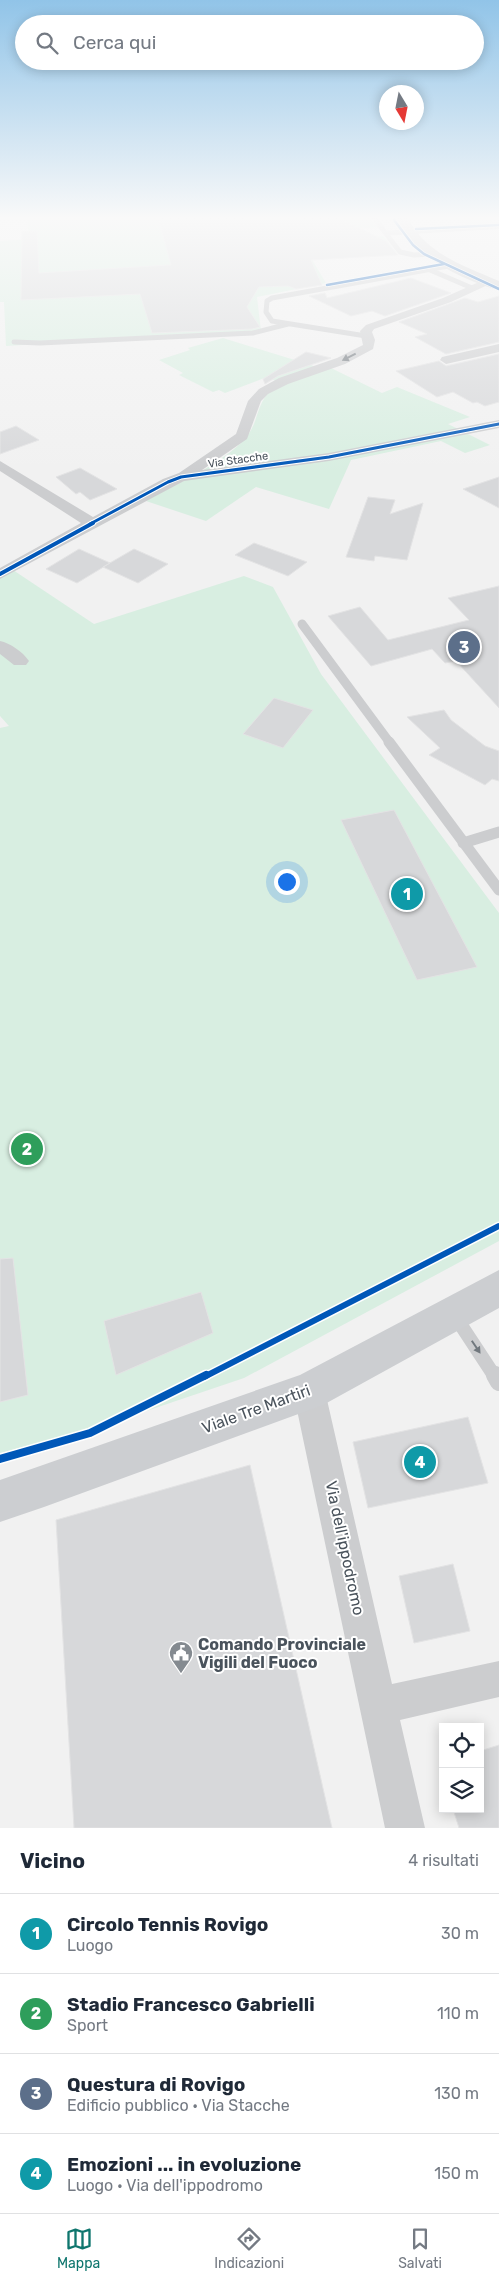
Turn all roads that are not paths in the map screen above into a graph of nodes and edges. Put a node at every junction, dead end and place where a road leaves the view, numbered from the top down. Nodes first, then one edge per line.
1 (267, 303) edge
2 (438, 303) edge
3 (290, 324) junction
4 (366, 336) junction
5 (14, 342) dead end
6 (499, 348) edge
7 (446, 360) dead end
8 (499, 424) edge
9 (0, 465) edge
10 (182, 478) junction
11 (93, 524) junction
12 (0, 574) edge
13 (302, 624) dead end
14 (0, 646) edge
15 (20, 661) dead end
16 (499, 832) edge
17 (463, 843) junction
18 (499, 890) edge
19 (499, 1288) edge
20 (453, 1313) junction
21 (499, 1382) edge
22 (309, 1391) junction
23 (0, 1501) edge
24 (499, 1679) edge
25 (377, 1706) junction
26 (405, 1828) edge

1 - 3 lane
2 - 4 street, Via Stacche
3 - 4 lane
3 - 5 lane
4 -> 10 street, Via Stacche
6 - 7 street
8 - 10 street, Via Stacche
9 - 11 street
10 - 11 street, Via Stacche
11 - 12 street, Via Stacche
13 - 17 lane
14 - 15 street
16 - 17 lane
17 - 18 lane
19 - 20 main road, Viale Tre Martiri
20 -> 21 lane
20 - 22 main road, Viale Tre Martiri
22 - 23 main road, Viale Tre Martiri
22 - 25 street, Via dell'ippodromo
24 - 25 street
25 - 26 street, Via dell'ippodromo

